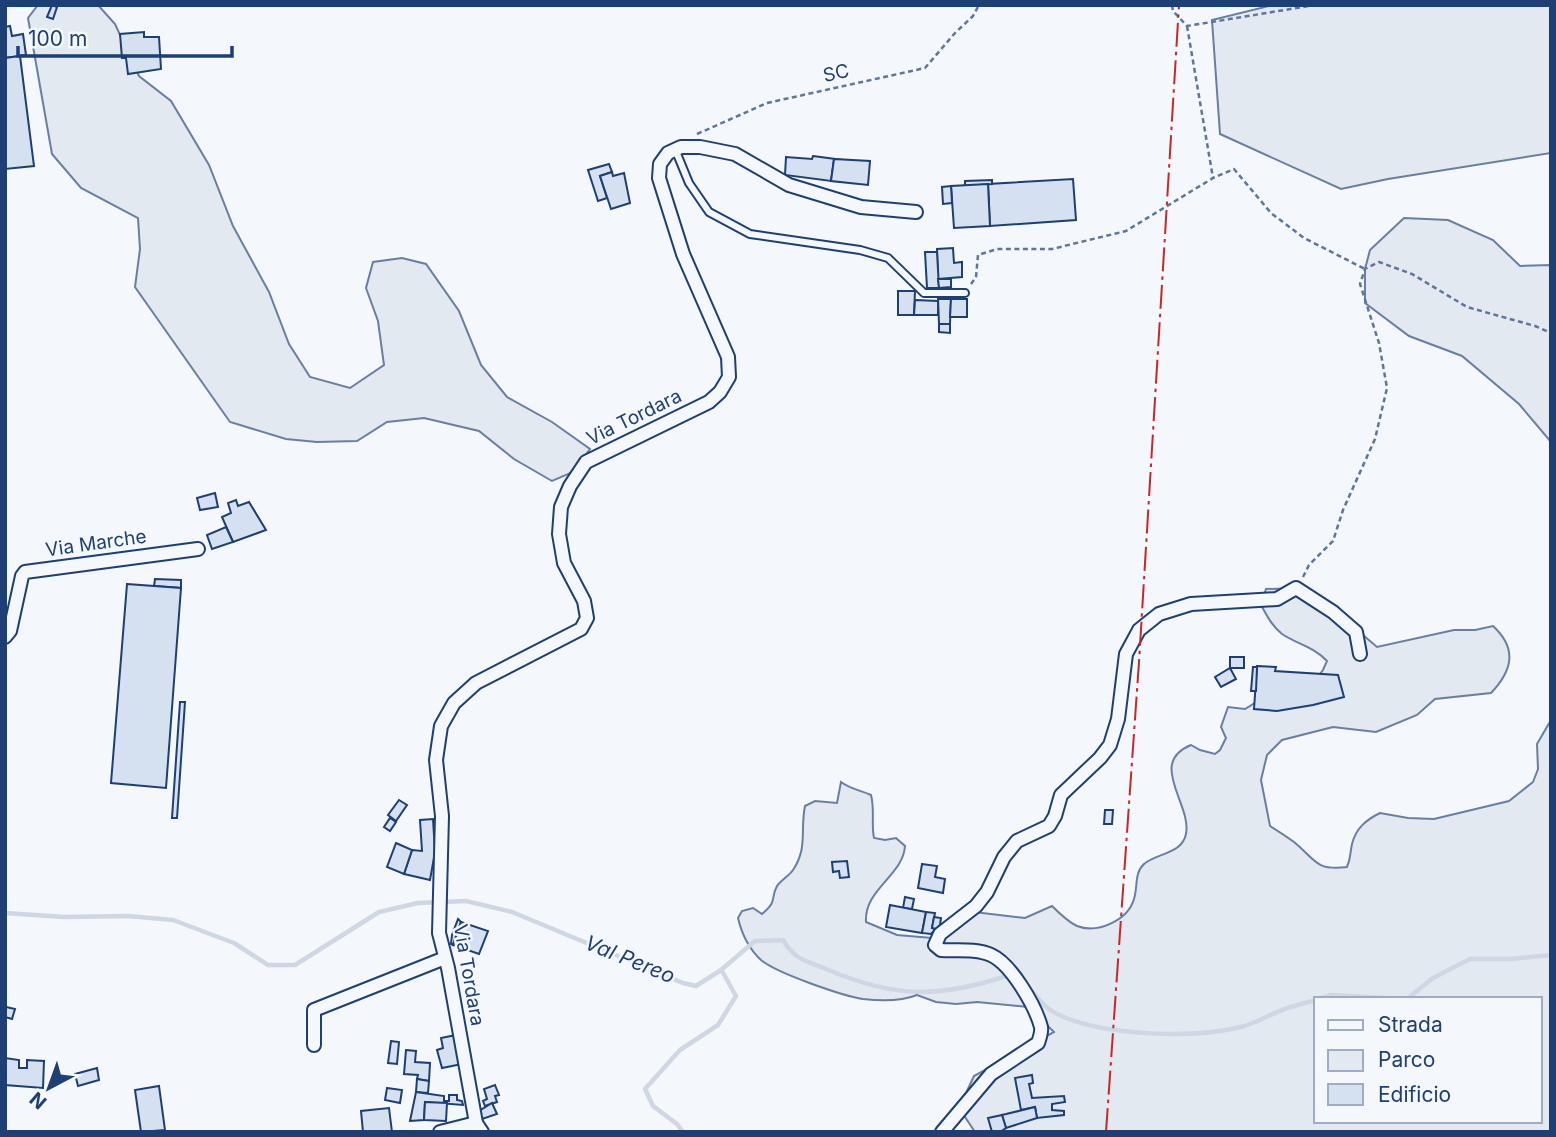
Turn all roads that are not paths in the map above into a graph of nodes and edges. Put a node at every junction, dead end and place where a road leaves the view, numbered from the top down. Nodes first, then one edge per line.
1 (678, 148) junction
2 (916, 212) dead end
3 (965, 293) road end
4 (198, 549) dead end
5 (5, 637) edge
6 (1360, 654) dead end
7 (445, 958) junction
8 (314, 1045) dead end
9 (479, 1127) edge
10 (440, 1132) edge
11 (942, 1132) edge

1 - 2 street
1 - 3 lane
1 - 7 street, Via Tordara
4 - 5 street, Via Marche
6 - 11 street
7 - 8 street
7 - 9 street, Via Tordara
9 - 10 street

